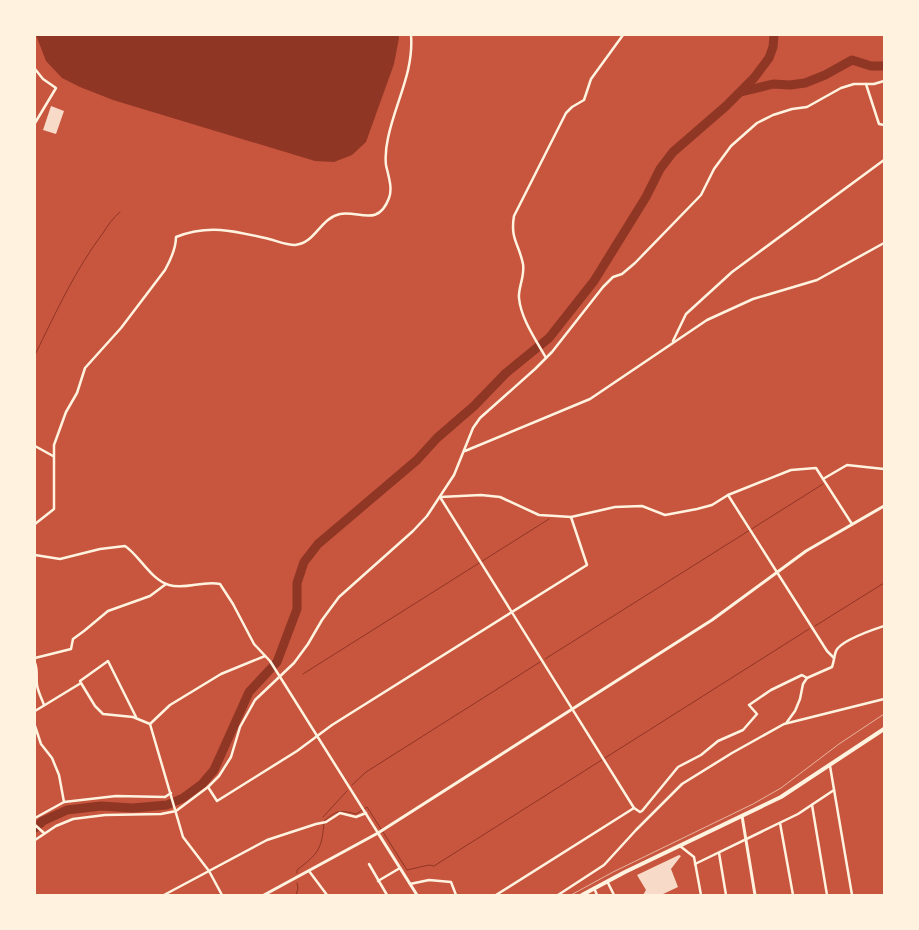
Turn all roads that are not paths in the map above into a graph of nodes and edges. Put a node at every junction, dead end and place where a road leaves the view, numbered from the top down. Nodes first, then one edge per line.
1 (411, 35) edge
2 (623, 35) edge
3 (35, 69) edge
4 (884, 81) edge
5 (866, 84) junction
6 (35, 123) edge
7 (884, 125) edge
8 (884, 160) edge
9 (884, 243) edge
10 (672, 342) junction
11 (545, 357) junction
12 (35, 446) edge
13 (465, 451) junction
14 (53, 456) junction
15 (884, 469) edge
16 (824, 479) junction
17 (728, 495) junction
18 (440, 498) junction
19 (884, 506) edge
20 (571, 517) junction
21 (35, 524) edge
22 (852, 524) junction
23 (35, 555) edge
24 (777, 573) junction
25 (166, 584) junction
26 (512, 612) junction
27 (884, 626) edge
28 (266, 656) junction
29 (35, 658) edge
30 (834, 658) junction
31 (35, 663) edge
32 (279, 677) junction
33 (807, 678) junction
34 (81, 683) junction
35 (884, 698) edge
36 (44, 705) junction
37 (573, 708) junction
38 (35, 711) edge
39 (136, 718) junction
40 (786, 723) junction
41 (150, 724) junction
42 (35, 726) edge
43 (884, 730) edge
44 (318, 737) junction
45 (830, 766) junction
46 (208, 787) junction
47 (834, 790) junction
48 (171, 794) junction
49 (64, 802) junction
50 (812, 805) junction
51 (634, 808) junction
52 (176, 809) junction
53 (366, 812) junction
54 (742, 816) junction
55 (35, 818) edge
56 (780, 823) junction
57 (35, 825) edge
58 (42, 832) junction
59 (378, 833) junction
60 (35, 840) edge
61 (746, 840) junction
62 (680, 846) junction
63 (719, 853) junction
64 (369, 864) dead end
65 (695, 864) junction
66 (400, 868) junction
67 (309, 870) junction
68 (210, 871) junction
69 (378, 881) junction
70 (607, 881) junction
71 (410, 884) junction
72 (594, 888) junction
73 (164, 895) edge
74 (222, 895) edge
75 (264, 895) edge
76 (327, 895) edge
77 (387, 895) edge
78 (416, 895) edge
79 (456, 895) edge
80 (496, 895) edge
81 (558, 895) edge
82 (582, 895) edge
83 (597, 895) edge
84 (614, 895) edge
85 (700, 895) edge
86 (726, 895) edge
87 (755, 895) edge
88 (793, 895) edge
89 (828, 895) edge
90 (852, 895) edge

1 - 14 street
2 - 11 street
3 - 6 street
4 - 5 street
5 - 7 street
5 - 11 street
8 - 10 street
9 - 10 street
10 - 13 street
11 - 13 street
12 - 14 street
13 - 18 street
14 - 21 street
15 - 16 street
16 - 17 street
16 - 22 street
17 - 20 street
17 - 24 street
18 - 20 street
18 - 26 street
18 - 32 street
19 - 22 main road
20 - 26 street
22 - 24 main road
23 - 25 street
24 - 30 street
24 - 37 main road
25 - 28 street
25 - 29 street
26 - 37 street
26 - 44 street
27 - 30 street
28 - 32 street
28 - 41 street
30 - 33 street
31 - 36 street
32 - 44 street
32 - 46 street
33 - 40 street
33 - 51 street
34 - 36 street
34 - 39 street
34 - 39 street
35 - 40 street
36 - 38 street
37 - 51 street
37 - 59 main road
39 - 41 street
40 - 81 street
41 - 48 street
42 - 49 street
43 - 45 highway
44 - 46 street
44 - 53 street
45 - 47 street
45 - 54 highway
46 - 52 street
47 - 50 street
47 - 90 street
48 - 49 street
48 - 52 street
49 - 55 street
50 - 56 street
50 - 89 street
51 - 80 street
52 - 58 street
52 - 68 street
53 - 59 street
53 - 68 street
54 - 61 main road
54 - 62 highway
56 - 61 street
56 - 88 street
57 - 58 street
58 - 60 street
59 - 66 main road
59 - 67 main road
61 - 63 street
61 - 87 main road
62 - 65 street
62 - 70 highway
63 - 65 street
63 - 86 street
64 - 69 street
65 - 85 street
66 - 69 street
66 - 71 main road
67 - 75 main road
67 - 76 street
68 - 73 street
68 - 74 street
69 - 77 street
70 - 72 highway
70 - 84 street
71 - 78 main road
71 - 79 street
72 - 82 highway
72 - 83 street

